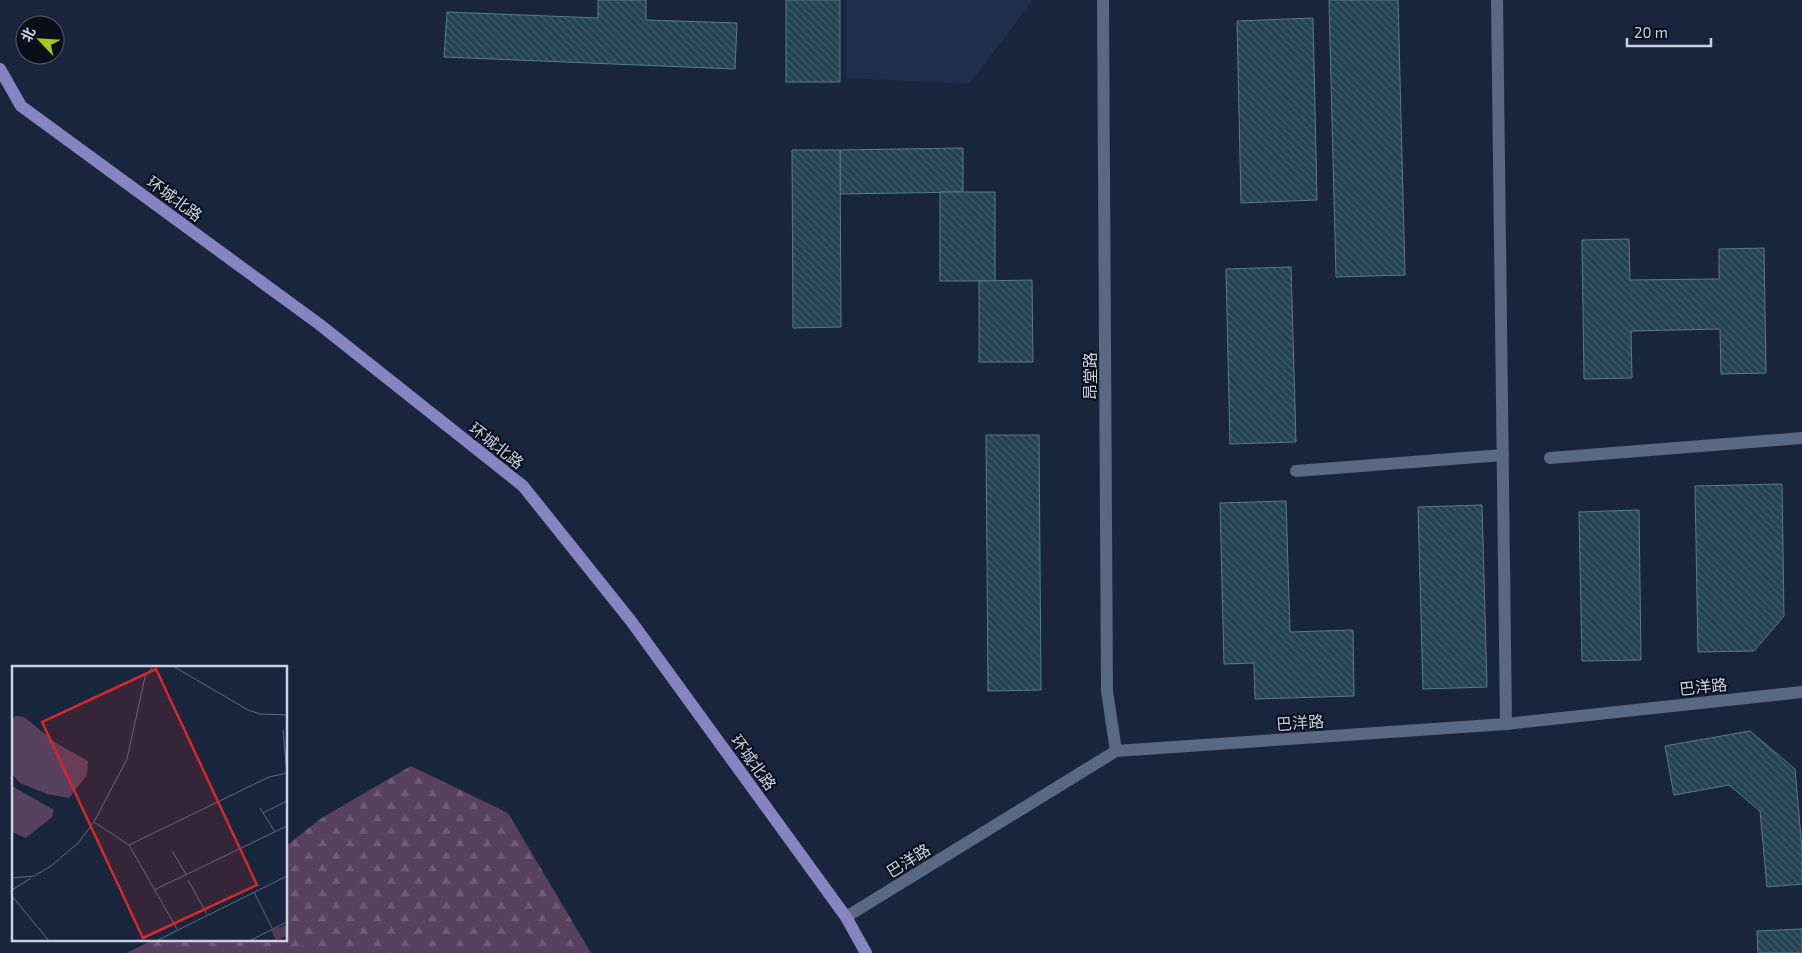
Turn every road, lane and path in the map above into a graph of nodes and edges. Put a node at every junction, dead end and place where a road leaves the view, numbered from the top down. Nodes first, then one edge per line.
1 (1103, 0) edge
2 (1497, 0) edge
3 (0, 69) edge
4 (1802, 438) edge
5 (1503, 455) junction
6 (1550, 458) dead end
7 (1296, 471) dead end
8 (1802, 692) edge
9 (1506, 724) junction
10 (1116, 751) junction
11 (846, 917) junction
12 (866, 953) edge

1 - 10 street, 昂堂路
2 - 5 street
3 - 11 main road, 环城北路
4 - 6 street
5 - 7 street
5 - 9 street
8 - 9 street, 巴洋路
9 - 10 street, 巴洋路
10 - 11 street, 巴洋路
11 - 12 main road, 环城北路

